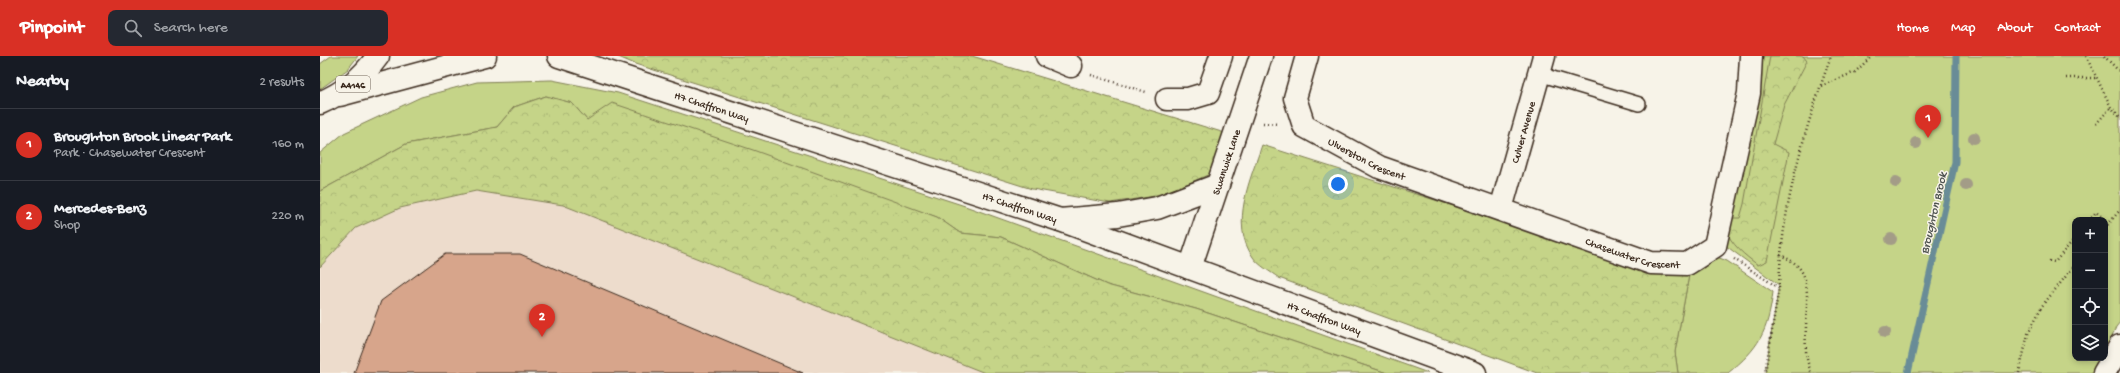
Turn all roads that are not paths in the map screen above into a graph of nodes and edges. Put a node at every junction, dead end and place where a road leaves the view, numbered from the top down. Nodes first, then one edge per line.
1 (378, 56) edge
2 (485, 56) edge
3 (559, 56) edge
4 (1046, 56) edge
5 (1221, 56) edge
6 (1261, 56) edge
7 (1306, 56) edge
8 (1751, 56) edge
9 (1542, 65) edge
10 (1070, 66) road end
11 (340, 95) junction
12 (1167, 99) road end
13 (320, 103) edge
14 (1639, 104) dead end
15 (1218, 185) junction
16 (1501, 209) junction
17 (1060, 220) junction
18 (1190, 268) junction
19 (2120, 346) edge
20 (1475, 373) edge
21 (2104, 373) edge

1 - 11 main road, A4146
2 - 11 main road
3 - 17 main road, H7 Chaffron Way
4 - 10 main road
5 - 12 main road
6 - 15 main road, Swanwick Lane
7 - 16 main road, Ulverston Crescent
8 - 16 main road, Chasewater Crescent
9 - 14 lane
9 - 16 main road, Culver Avenue
11 - 13 main road, A4146
15 - 17 main road
15 - 18 main road, Swanwick Lane
17 - 18 main road, H7 Chaffron Way
18 - 20 main road, H7 Chaffron Way
19 - 21 main road

